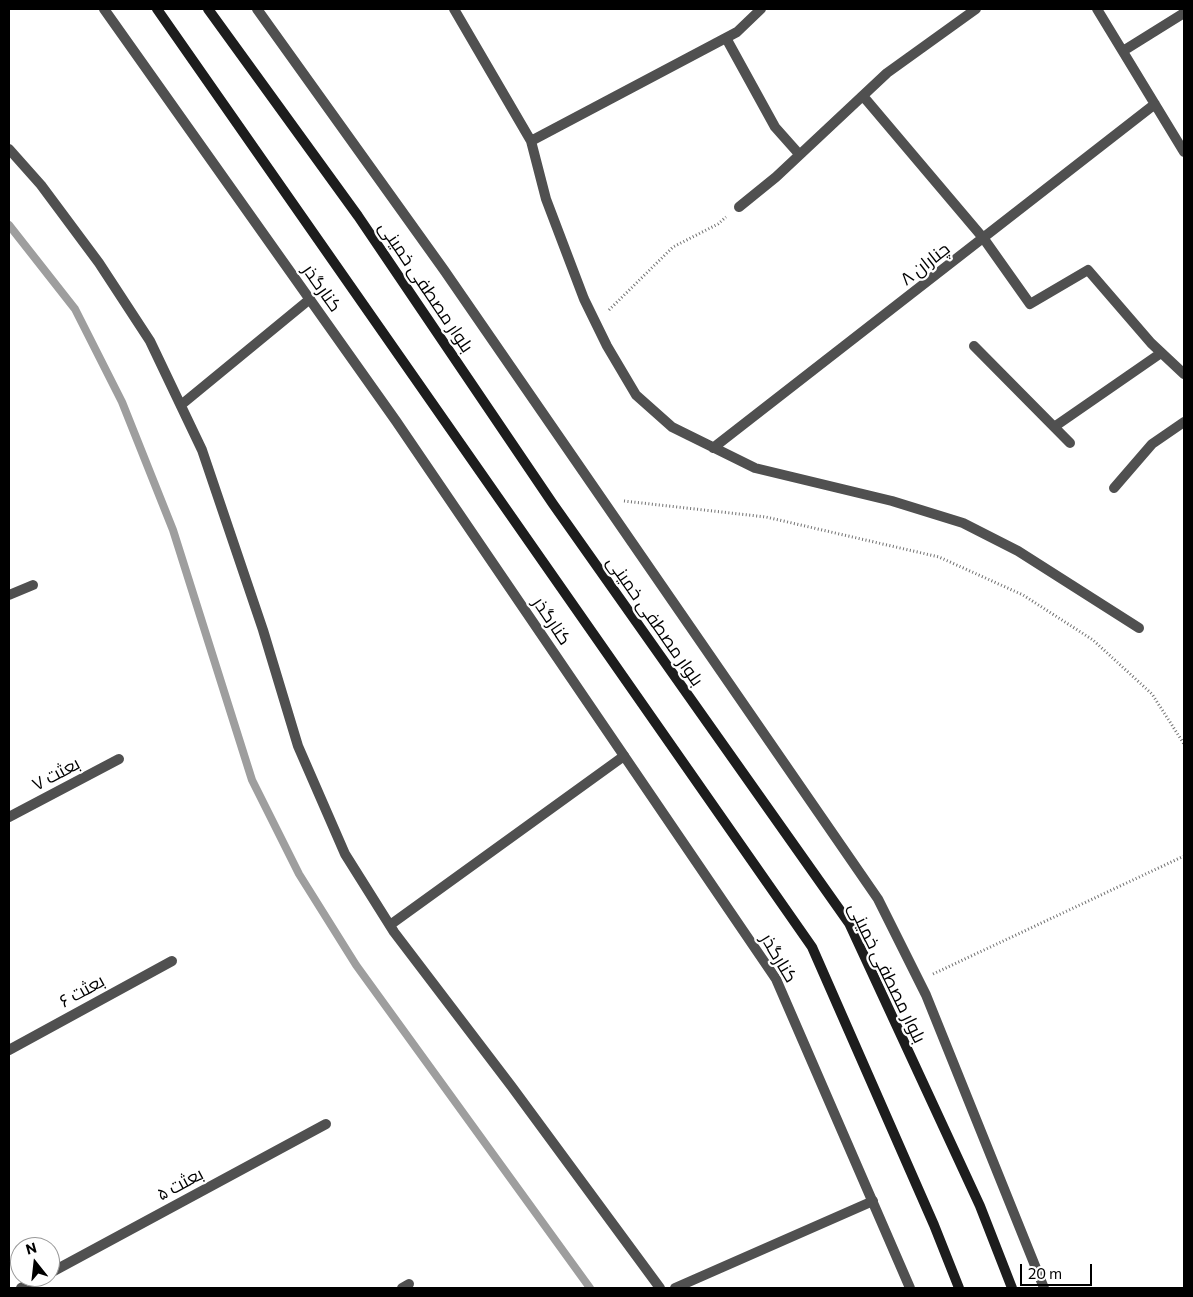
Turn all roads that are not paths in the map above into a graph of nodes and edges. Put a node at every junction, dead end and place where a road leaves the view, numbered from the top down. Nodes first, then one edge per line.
1 (104, 9) edge
2 (157, 9) edge
3 (208, 9) edge
4 (257, 9) edge
5 (454, 9) edge
6 (760, 9) edge
7 (976, 9) edge
8 (1097, 9) edge
9 (1184, 12) edge
10 (726, 38) junction
11 (1123, 51) junction
12 (863, 96) junction
13 (1155, 104) junction
14 (531, 141) junction
15 (9, 149) edge
16 (1184, 152) edge
17 (800, 154) junction
18 (739, 207) road end
19 (984, 239) junction
20 (310, 299) junction
21 (974, 346) dead end
22 (1161, 353) junction
23 (1184, 374) edge
24 (181, 405) junction
25 (1184, 422) edge
26 (1054, 427) junction
27 (1070, 443) dead end
28 (713, 448) junction
29 (1114, 488) dead end
30 (33, 585) dead end
31 (9, 595) edge
32 (1139, 628) dead end
33 (624, 756) junction
34 (119, 759) dead end
35 (9, 817) edge
36 (390, 925) junction
37 (172, 962) dead end
38 (9, 1050) edge
39 (326, 1124) dead end
40 (873, 1201) junction
41 (60, 1268) edge
42 (660, 1288) edge
43 (675, 1288) edge
44 (910, 1288) edge
45 (959, 1288) edge
46 (1012, 1288) edge
47 (1044, 1288) edge

1 - 20 street, کنارگذر
2 - 45 main road
3 - 46 main road, بلوار مصطفی خمینی
4 - 47 street
5 - 14 street
6 - 10 street
7 - 12 street
8 - 11 street
9 - 11 street
10 - 14 street
10 - 17 street
11 - 13 street
12 - 17 street
12 - 19 street
13 - 16 street
13 - 19 street, چناران ۸
14 - 28 street
15 - 24 street
17 - 18 street
19 - 22 street
19 - 28 street, چناران ۸
20 - 24 street
20 - 33 street, کنارگذر
21 - 26 street
22 - 23 street
22 - 26 street
24 - 36 street
25 - 29 street
26 - 27 street
28 - 32 street
30 - 31 street
33 - 36 street
33 - 40 street, کنارگذر
34 - 35 street, بعثت ۷
36 - 42 street
37 - 38 street, بعثت ۶
39 - 41 street, بعثت ۵
40 - 43 street
40 - 44 street, کنارگذر

